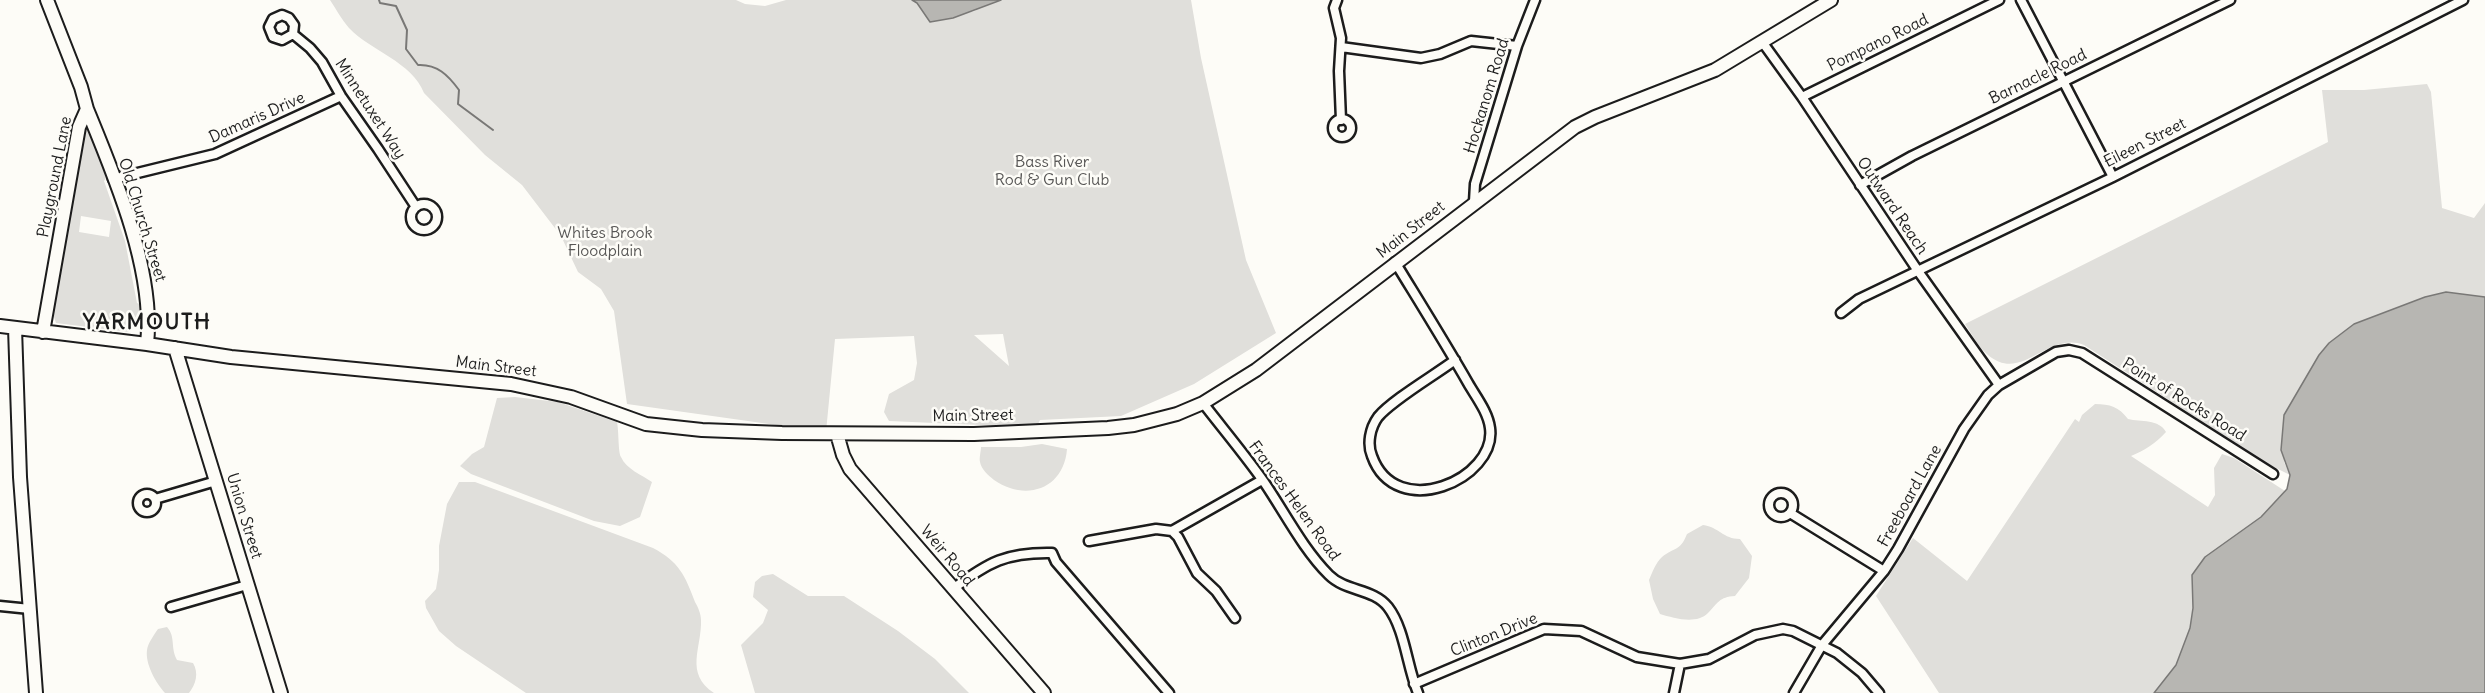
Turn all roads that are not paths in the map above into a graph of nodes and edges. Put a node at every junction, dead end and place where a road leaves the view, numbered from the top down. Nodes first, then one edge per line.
1 (47, 0) edge
2 (1337, 0) edge
3 (1535, 0) edge
4 (1831, 0) edge
5 (1999, 0) edge
6 (2021, 0) edge
7 (2230, 0) edge
8 (2463, 0) edge
9 (293, 34) dead end
10 (1763, 42) junction
11 (1517, 46) junction
12 (1341, 47) junction
13 (2062, 81) junction
14 (341, 96) junction
15 (1802, 97) junction
16 (87, 110) junction
17 (1341, 120) dead end
18 (2113, 177) junction
19 (113, 179) junction
20 (1860, 185) junction
21 (1474, 202) junction
22 (416, 207) dead end
23 (1395, 262) junction
24 (1918, 271) junction
25 (1841, 313) dead end
26 (0, 326) edge
27 (15, 328) junction
28 (43, 332) junction
29 (147, 344) junction
30 (175, 348) junction
31 (2078, 352) joint
32 (1455, 360) junction
33 (1999, 385) junction
34 (1203, 403) junction
35 (837, 434) junction
36 (2273, 474) dead end
37 (1262, 480) junction
38 (216, 481) junction
39 (155, 499) dead end
40 (1790, 513) dead end
41 (1172, 531) junction
42 (1089, 541) dead end
43 (1884, 571) junction
44 (247, 585) junction
45 (953, 589) junction
46 (0, 606) edge
47 (171, 607) dead end
48 (30, 609) junction
49 (1235, 618) dead end
50 (1822, 645) junction
51 (1680, 664) junction
52 (1414, 684) junction
53 (36, 693) edge
54 (281, 693) edge
55 (1044, 693) edge
56 (1169, 693) edge
57 (1418, 693) edge
58 (1674, 693) edge
59 (1794, 693) edge
60 (1879, 693) edge

1 - 16 main road, Playground Lane
2 - 12 street
3 - 11 street, Hockanom Road
4 - 10 main road, Main Street
5 - 15 street, Pompano Road
6 - 13 street
7 - 13 street, Barnacle Road
8 - 18 street, Eileen Street
9 - 14 street, Minnetuxet Way
10 - 15 street, Outward Reach
10 - 21 main road, Main Street
11 - 12 street
11 - 21 street, Hockanom Road
12 - 17 street
13 - 18 street
13 - 20 street, Barnacle Road
14 - 19 street, Damaris Drive
14 - 22 street, Minnetuxet Way
15 - 20 street, Outward Reach
16 - 19 main road, Old Church Street
16 - 28 main road, Playground Lane
18 - 24 street, Eileen Street
19 - 29 main road, Old Church Street
20 - 24 street, Outward Reach
21 - 23 main road, Main Street
23 - 32 street
23 - 34 main road, Main Street
24 - 25 street, Eileen Street
24 - 33 street, Outward Reach
26 - 27 main road, Main Street
27 - 28 main road, Main Street
27 - 48 main road
28 - 29 main road, Main Street
29 - 30 main road, Main Street
30 - 35 main road, Main Street
30 - 38 main road, Union Street
31 - 33 street, Freeboard Lane
31 - 36 street, Point of Rocks Road
32 - 32 street
33 - 43 street, Freeboard Lane
34 - 35 main road, Main Street
34 - 37 street, Frances Helen Road
35 - 45 main road, Weir Road
37 - 41 street
37 - 52 street, Frances Helen Road
38 - 39 street
38 - 44 main road, Union Street
40 - 43 street
41 - 42 street
41 - 49 street
43 - 50 street, Freeboard Lane
44 - 47 street
44 - 54 main road, Union Street
45 - 55 main road, Weir Road
45 - 56 street
46 - 48 street
48 - 53 main road
50 - 51 street, Clinton Drive
50 - 59 street, Freeboard Lane
50 - 60 street, Clinton Drive
51 - 52 street, Clinton Drive
51 - 58 street
52 - 57 street, Frances Helen Road

